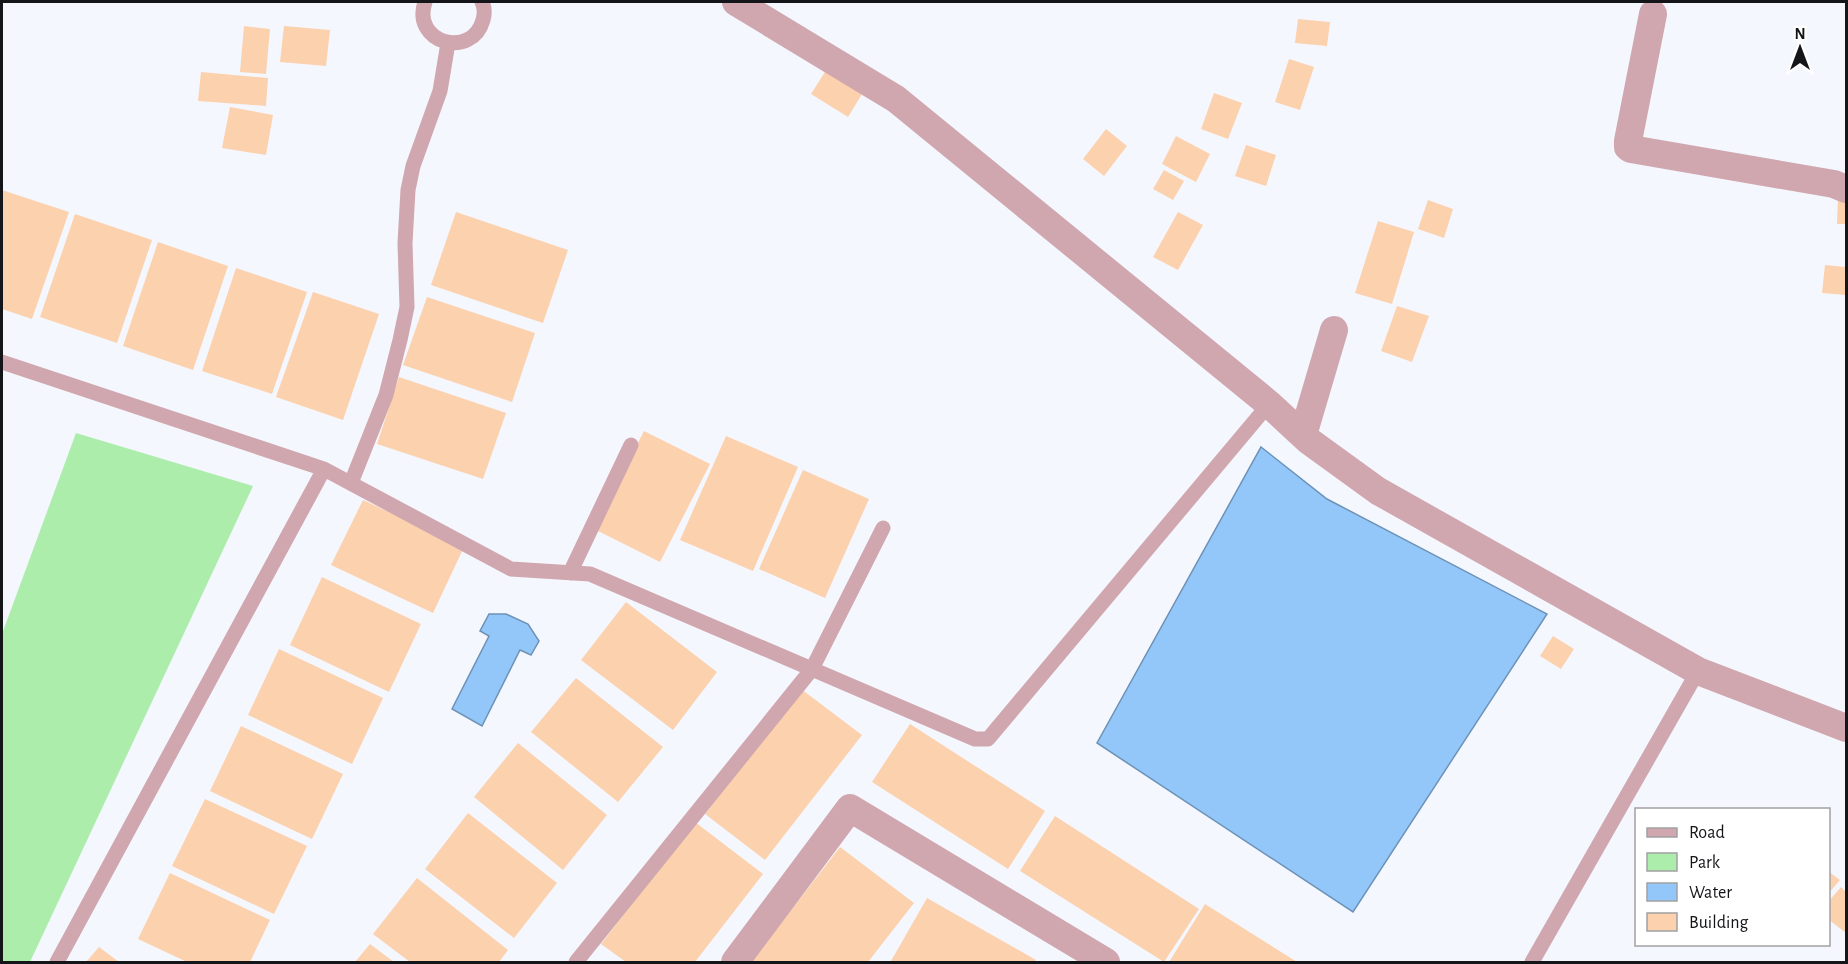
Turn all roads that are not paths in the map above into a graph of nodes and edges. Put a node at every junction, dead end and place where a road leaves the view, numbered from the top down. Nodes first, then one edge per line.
1 (425, 2) edge
2 (482, 2) edge
3 (736, 2) edge
4 (1653, 14) dead end
5 (448, 43) junction
6 (1846, 189) edge
7 (1334, 330) dead end
8 (2, 362) edge
9 (1269, 404) junction
10 (1303, 435) junction
11 (631, 445) dead end
12 (324, 469) junction
13 (351, 483) junction
14 (883, 528) dead end
15 (570, 573) junction
16 (812, 669) junction
17 (1698, 671) junction
18 (1846, 728) edge
19 (57, 963) edge
20 (576, 963) edge
21 (735, 963) edge
22 (1106, 963) edge
23 (1532, 963) edge

1 - 5 lane
2 - 5 lane
3 - 9 street
4 - 6 street
5 - 13 lane
7 - 10 street
8 - 12 lane
9 - 10 street
9 - 16 lane
10 - 17 street
11 - 15 lane
12 - 13 lane
12 - 19 lane
13 - 15 lane
14 - 16 lane
15 - 16 lane
16 - 20 lane
17 - 18 street
17 - 23 lane
21 - 22 street

